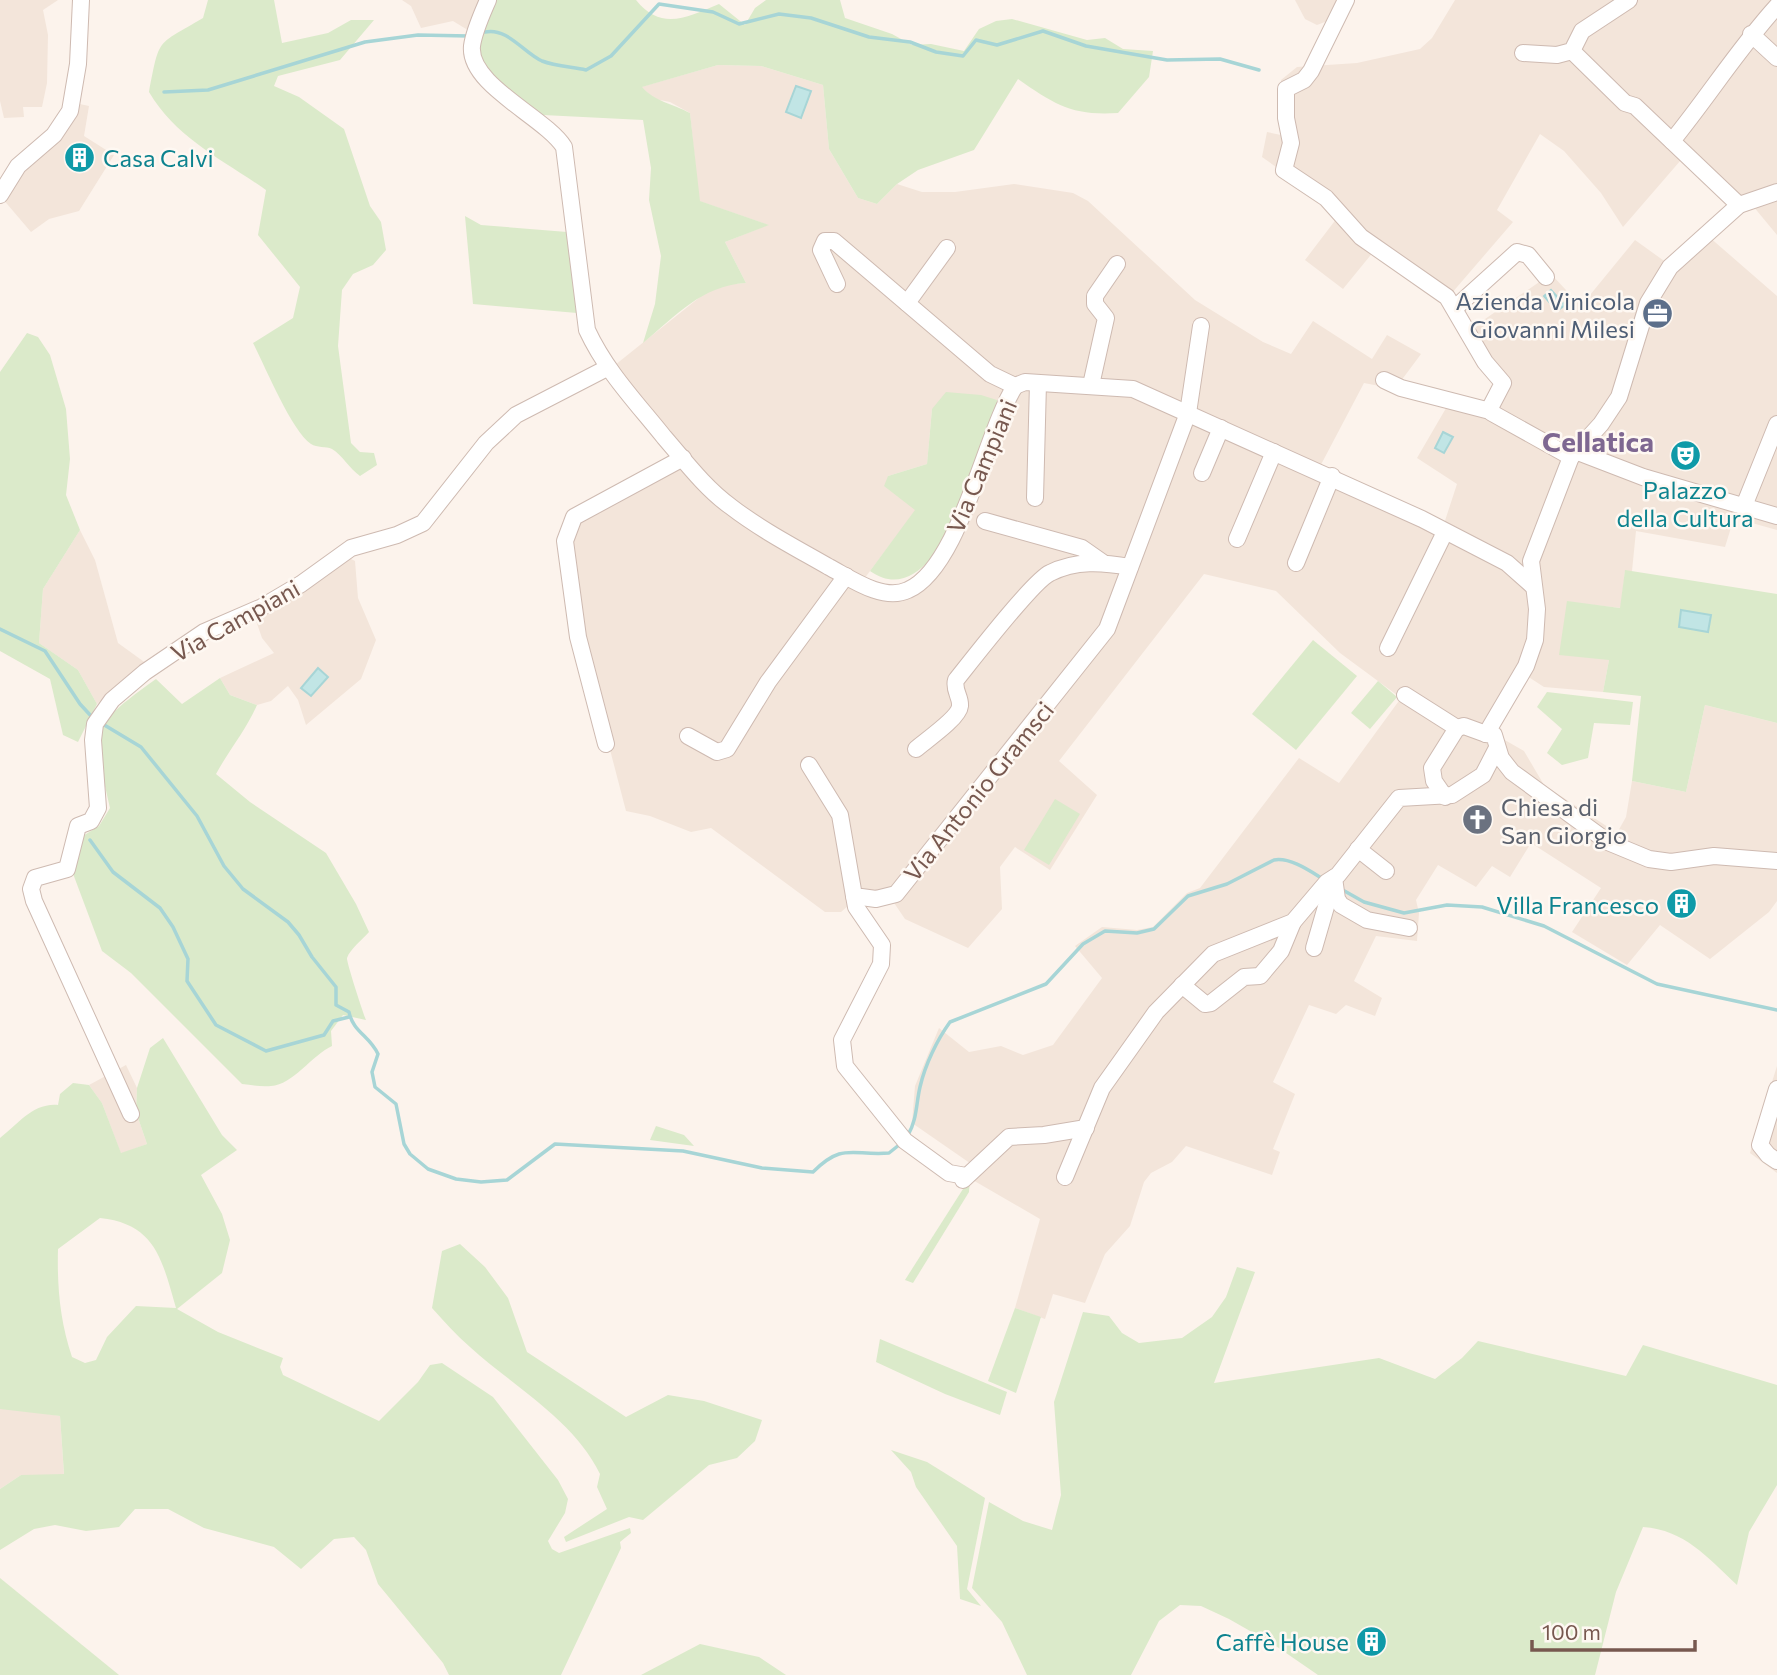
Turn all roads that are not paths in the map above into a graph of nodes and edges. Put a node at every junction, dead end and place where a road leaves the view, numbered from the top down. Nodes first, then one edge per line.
1 (81, 0) edge
2 (488, 0) edge
3 (1346, 0) edge
4 (1629, 0) edge
5 (1777, 6) edge
6 (1751, 34) junction
7 (1572, 51) junction
8 (1523, 53) dead end
9 (1777, 58) edge
10 (1672, 141) junction
11 (1777, 192) edge
12 (0, 195) edge
13 (1739, 205) junction
14 (947, 248) dead end
15 (1116, 264) dead end
16 (1546, 278) dead end
17 (837, 284) dead end
18 (907, 303) junction
19 (1455, 308) junction
20 (1201, 326) dead end
21 (607, 368) junction
22 (1382, 382) dead end
23 (1038, 383) junction
24 (1091, 385) junction
25 (1015, 386) junction
26 (1490, 411) junction
27 (1188, 412) junction
28 (1777, 424) edge
29 (1221, 428) junction
30 (1274, 452) junction
31 (1571, 454) junction
32 (683, 458) junction
33 (1202, 473) dead end
34 (1332, 476) junction
35 (1035, 498) dead end
36 (1744, 506) junction
37 (1777, 516) edge
38 (985, 521) dead end
39 (1445, 532) junction
40 (1237, 539) dead end
41 (1531, 561) junction
42 (1102, 562) junction
43 (1296, 563) dead end
44 (1507, 563) junction
45 (1130, 567) junction
46 (846, 576) junction
47 (1534, 587) junction
48 (1388, 648) dead end
49 (1405, 695) dead end
50 (1460, 727) junction
51 (688, 736) dead end
52 (1492, 739) junction
53 (606, 744) dead end
54 (916, 749) dead end
55 (809, 765) dead end
56 (1445, 797) junction
57 (1590, 812) dead end
58 (1571, 815) junction
59 (1358, 849) junction
60 (1777, 861) edge
61 (1386, 871) dead end
62 (1333, 881) junction
63 (854, 896) junction
64 (1293, 922) junction
65 (1409, 928) dead end
66 (1314, 947) dead end
67 (1182, 985) junction
68 (1777, 1089) edge
69 (131, 1114) dead end
70 (1086, 1128) junction
71 (1777, 1161) edge
72 (1065, 1177) dead end

1 - 12 street
2 - 21 street, Via Campiani
3 - 19 street
4 - 7 street
5 - 6 street
6 - 9 street
6 - 10 street
7 - 8 street
7 - 10 street
10 - 13 street
11 - 13 street
13 - 31 street
14 - 18 street
15 - 24 street
16 - 19 street
17 - 18 street
18 - 25 street
19 - 26 street
20 - 27 street, Via Antonio Gramsci
21 - 32 street, Via Campiani
21 - 69 street, Via Campiani
22 - 26 street
23 - 24 street
23 - 25 street
23 - 35 street
24 - 27 street
25 - 46 street, Via Campiani
26 - 31 street
27 - 29 street
27 - 45 street, Via Antonio Gramsci
28 - 36 street
29 - 30 street
29 - 33 street
30 - 34 street
30 - 40 street
31 - 36 street
31 - 41 street
32 - 46 street, Via Campiani
32 - 53 street
34 - 39 street
34 - 43 street
36 - 37 street
38 - 42 street
39 - 44 street
39 - 48 street
41 - 44 street
41 - 47 street
42 - 45 street
42 - 54 street
44 - 47 street
45 - 63 street, Via Antonio Gramsci
46 - 51 street
47 - 52 street
49 - 50 street
50 - 52 street
50 - 56 street
52 - 56 street
52 - 58 street
55 - 63 street
56 - 59 street
57 - 58 street
58 - 60 street
59 - 61 street
59 - 62 street
62 - 64 street
62 - 65 street
62 - 66 street
63 - 70 street
64 - 67 street
64 - 67 street
67 - 70 street
68 - 71 street
70 - 72 street

